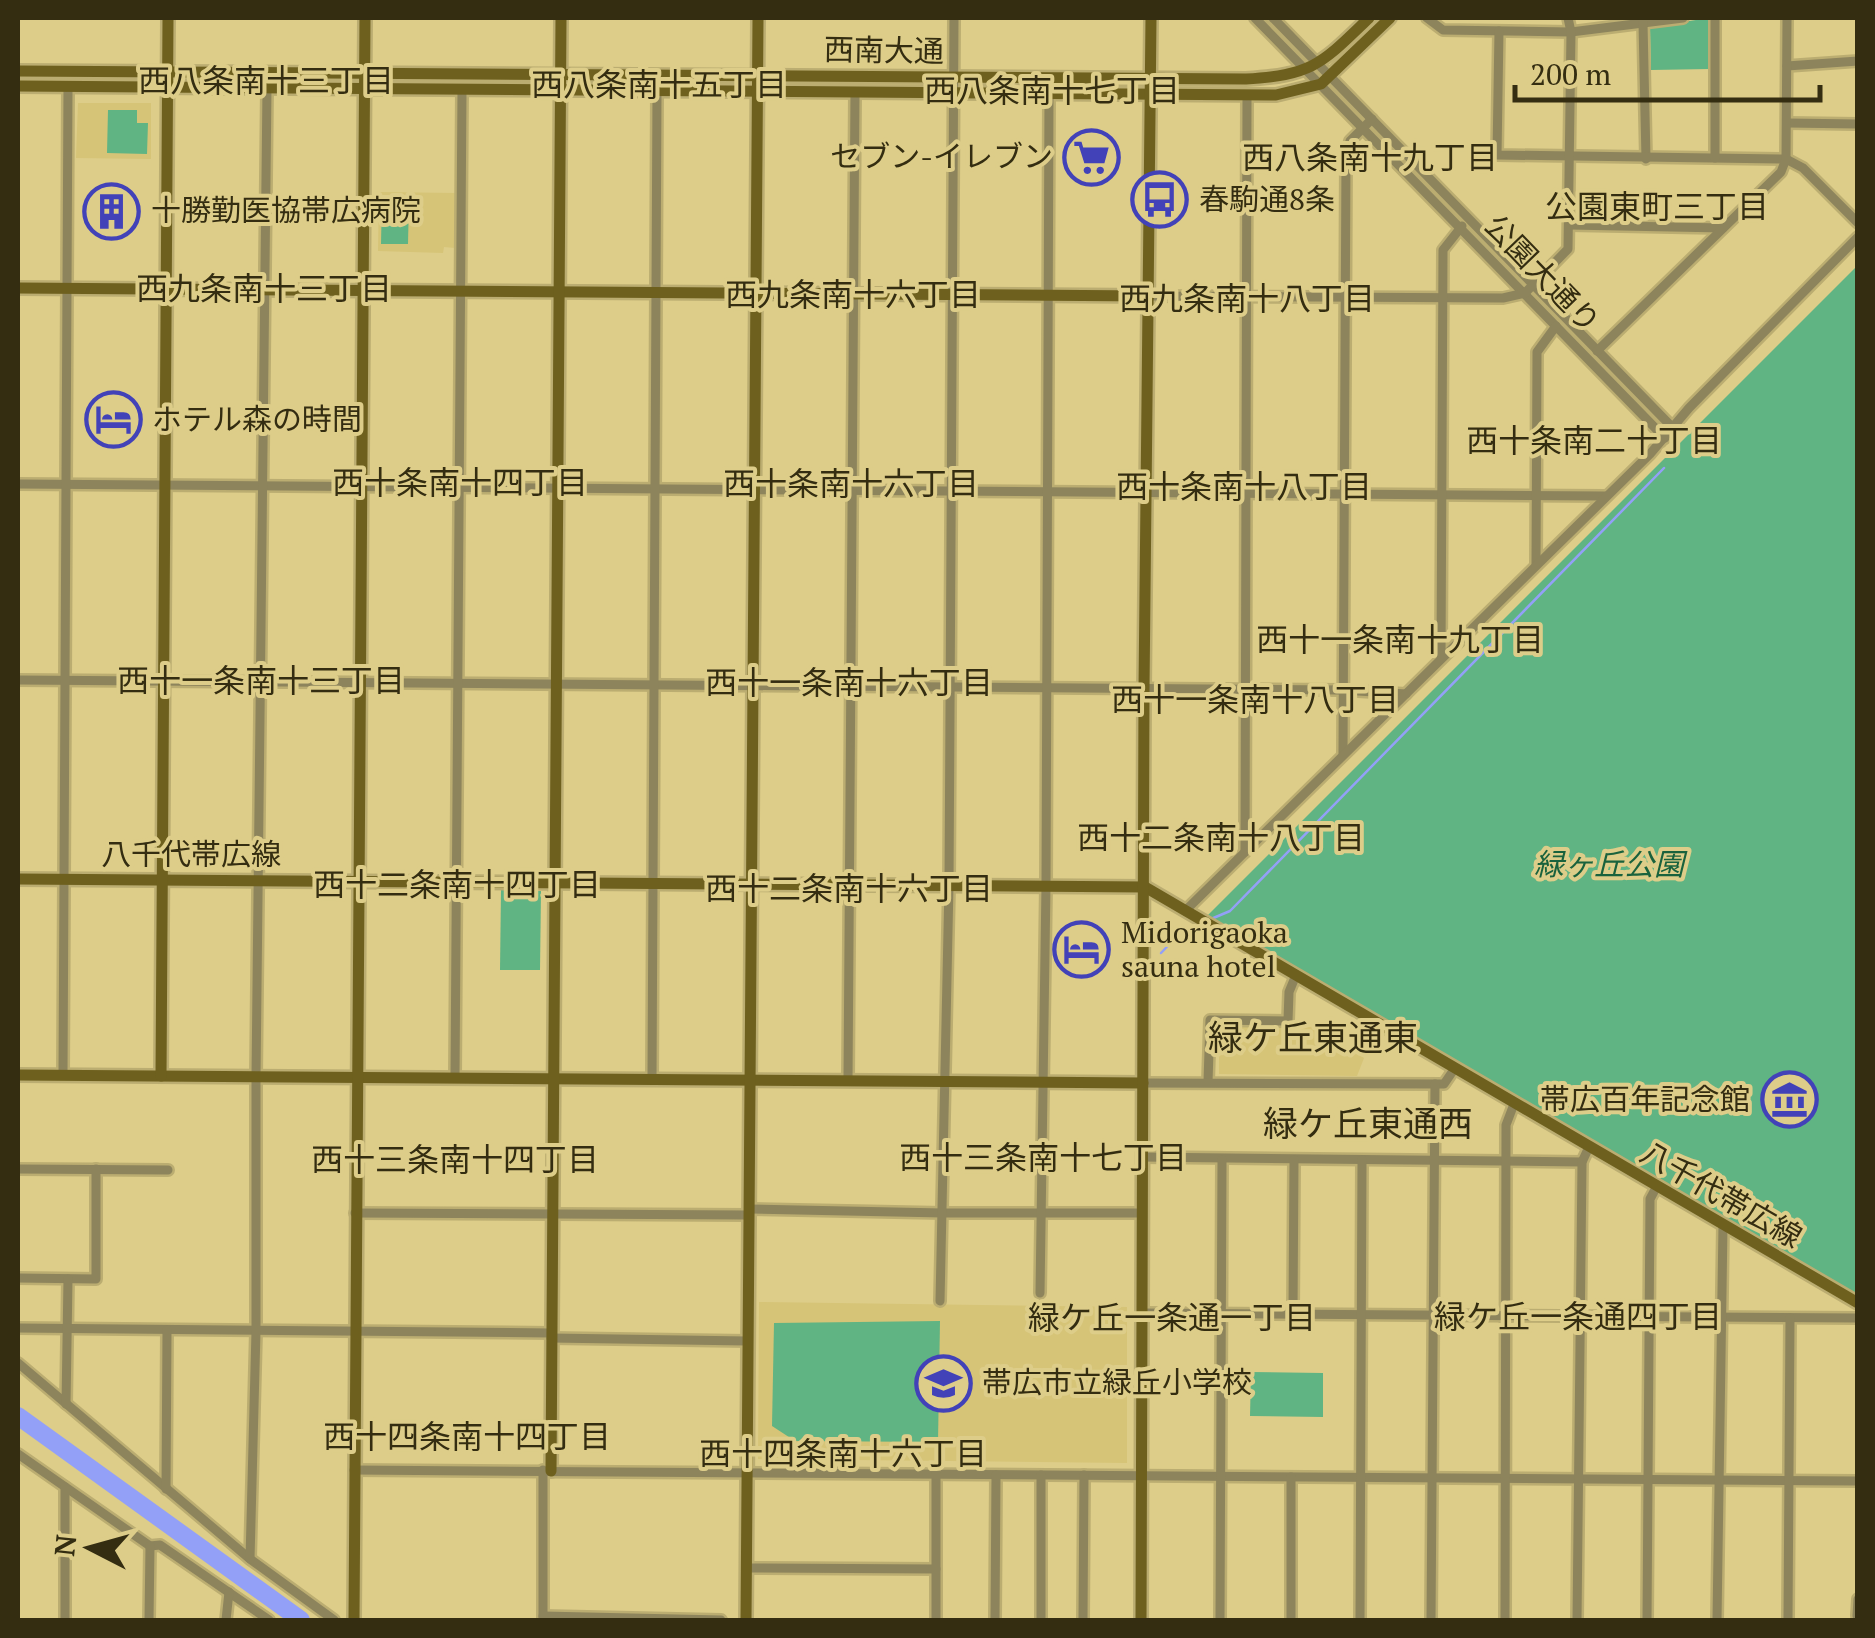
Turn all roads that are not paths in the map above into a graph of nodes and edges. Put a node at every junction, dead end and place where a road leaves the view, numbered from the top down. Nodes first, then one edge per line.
1 (168, 18) edge
2 (364, 18) edge
3 (561, 18) edge
4 (758, 18) edge
5 (954, 18) edge
6 (1152, 18) edge
7 (1255, 18) edge
8 (1273, 18) edge
9 (1369, 18) edge
10 (1390, 18) edge
11 (1427, 18) edge
12 (1568, 18) edge
13 (1683, 18) edge
14 (1716, 18) edge
15 (1787, 18) edge
16 (1644, 22) junction
17 (1499, 31) junction
18 (1571, 32) junction
19 (1858, 60) edge
20 (1787, 66) junction
21 (1313, 67) junction
22 (18, 71) edge
23 (167, 72) junction
24 (364, 74) junction
25 (757, 74) junction
26 (561, 75) junction
27 (952, 76) junction
28 (1152, 79) junction
29 (1326, 80) junction
30 (18, 86) edge
31 (68, 87) junction
32 (167, 88) junction
33 (267, 88) junction
34 (462, 89) junction
35 (364, 90) junction
36 (561, 91) junction
37 (657, 92) junction
38 (757, 92) junction
39 (856, 92) junction
40 (1049, 93) junction
41 (952, 94) junction
42 (1151, 96) junction
43 (1247, 96) junction
44 (1788, 122) junction
45 (1368, 123) junction
46 (1858, 124) edge
47 (1570, 156) junction
48 (1646, 158) junction
49 (1715, 158) junction
50 (1786, 159) junction
51 (1470, 218) junction
52 (1858, 222) edge
53 (1569, 225) junction
54 (1461, 227) junction
55 (1724, 228) junction
56 (1858, 237) edge
57 (1534, 284) junction
58 (18, 288) edge
59 (166, 288) junction
60 (67, 289) junction
61 (265, 290) junction
62 (362, 290) junction
63 (460, 291) junction
64 (559, 292) junction
65 (658, 293) junction
66 (1525, 293) junction
67 (754, 294) junction
68 (852, 295) junction
69 (951, 295) junction
70 (1050, 296) junction
71 (1149, 296) junction
72 (1248, 296) junction
73 (1343, 297) junction
74 (1442, 298) junction
75 (1556, 326) junction
76 (1599, 349) junction
77 (1589, 358) junction
78 (1673, 428) junction
79 (1665, 438) junction
80 (18, 484) edge
81 (68, 484) junction
82 (164, 486) junction
83 (264, 487) junction
84 (362, 487) junction
85 (459, 487) junction
86 (558, 488) junction
87 (656, 489) junction
88 (754, 489) junction
89 (852, 491) junction
90 (951, 491) junction
91 (1049, 492) junction
92 (1146, 492) junction
93 (1245, 492) junction
94 (1344, 494) junction
95 (1443, 495) junction
96 (1538, 495) junction
97 (1606, 496) junction
98 (1536, 564) junction
99 (1441, 657) junction
100 (18, 680) edge
101 (65, 681) junction
102 (163, 682) junction
103 (260, 683) junction
104 (359, 684) junction
105 (458, 684) junction
106 (556, 685) junction
107 (654, 686) junction
108 (754, 686) junction
109 (852, 687) junction
110 (949, 687) junction
111 (1048, 688) junction
112 (1144, 688) junction
113 (1244, 690) junction
114 (1342, 690) junction
115 (1406, 694) junction
116 (1343, 754) junction
117 (1245, 852) junction
118 (18, 879) edge
119 (63, 879) junction
120 (162, 880) junction
121 (260, 880) junction
122 (358, 880) junction
123 (457, 881) junction
124 (555, 881) junction
125 (652, 883) junction
126 (752, 884) junction
127 (949, 884) junction
128 (1046, 885) junction
129 (850, 886) junction
130 (1145, 887) junction
131 (1185, 911) junction
132 (1296, 975) junction
133 (1454, 1068) junction
134 (18, 1075) edge
135 (63, 1075) junction
136 (161, 1076) junction
137 (256, 1076) junction
138 (356, 1076) junction
139 (455, 1077) junction
140 (553, 1078) junction
141 (652, 1079) junction
142 (750, 1079) junction
143 (848, 1081) junction
144 (946, 1081) junction
145 (1044, 1082) junction
146 (1143, 1082) junction
147 (1208, 1082) junction
148 (1435, 1084) junction
149 (1514, 1104) junction
150 (1590, 1147) junction
151 (1142, 1157) junction
152 (1222, 1160) junction
153 (1294, 1160) junction
154 (1362, 1160) junction
155 (1434, 1161) junction
156 (1507, 1161) junction
157 (1582, 1162) junction
158 (18, 1169) edge
159 (96, 1169) junction
160 (168, 1170) dead end
161 (1656, 1186) junction
162 (749, 1212) junction
163 (355, 1213) junction
164 (552, 1213) junction
165 (1041, 1213) junction
166 (943, 1214) junction
167 (1142, 1214) junction
168 (1723, 1225) junction
169 (18, 1278) edge
170 (68, 1278) junction
171 (1040, 1293) dead end
172 (940, 1301) dead end
173 (1858, 1304) edge
174 (1141, 1314) junction
175 (1220, 1314) junction
176 (1293, 1314) junction
177 (1363, 1315) junction
178 (1432, 1315) junction
179 (1507, 1316) junction
180 (1579, 1316) junction
181 (1649, 1317) junction
182 (1720, 1317) junction
183 (1790, 1318) junction
184 (1858, 1318) edge
185 (67, 1327) junction
186 (18, 1328) edge
187 (167, 1330) junction
188 (256, 1331) junction
189 (354, 1332) junction
190 (551, 1336) junction
191 (748, 1341) junction
192 (18, 1363) edge
193 (66, 1404) junction
194 (18, 1454) edge
195 (354, 1470) junction
196 (547, 1470) junction
197 (748, 1472) junction
198 (936, 1474) junction
199 (996, 1475) junction
200 (1040, 1475) junction
201 (1084, 1475) junction
202 (1141, 1476) junction
203 (1220, 1476) junction
204 (1291, 1477) junction
205 (1432, 1477) junction
206 (1361, 1478) junction
207 (1505, 1478) junction
208 (1576, 1480) junction
209 (1648, 1480) junction
210 (1718, 1481) junction
211 (1788, 1481) junction
212 (1858, 1481) edge
213 (65, 1487) junction
214 (166, 1489) junction
215 (150, 1546) junction
216 (250, 1559) junction
217 (746, 1568) junction
218 (936, 1568) junction
219 (228, 1592) junction
220 (1858, 1599) edge
221 (1857, 1616) edge
222 (543, 1618) edge
223 (65, 1620) edge
224 (148, 1620) edge
225 (226, 1620) edge
226 (269, 1620) edge
227 (334, 1620) edge
228 (354, 1620) edge
229 (721, 1620) edge
230 (746, 1620) edge
231 (936, 1620) edge
232 (995, 1620) edge
233 (1041, 1620) edge
234 (1083, 1620) edge
235 (1141, 1620) edge
236 (1220, 1620) edge
237 (1291, 1620) edge
238 (1360, 1620) edge
239 (1431, 1620) edge
240 (1505, 1620) edge
241 (1577, 1620) edge
242 (1647, 1620) edge
243 (1717, 1620) edge
244 (1788, 1620) edge
245 (1848, 1620) edge

1 - 23 street
2 - 24 street
3 - 26 street
4 - 25 street
5 - 27 street
6 - 28 street
7 - 21 street, 公園大通り
8 - 21 street, 公園大通り
9 - 21 street
10 - 29 street
11 - 17 street
12 - 18 street
13 - 16 street
14 - 49 street
15 - 20 street
16 - 18 street
16 - 48 street
17 - 18 street
17 - 47 street
18 - 47 street
19 - 20 street
20 - 44 street
21 - 28 street, 西南大通
21 - 29 street, 公園大通り
22 - 23 street, 西南大通
23 - 24 street, 西南大通
23 - 32 street
24 - 26 street, 西南大通
24 - 35 street
25 - 26 street, 西南大通
25 - 27 street, 西南大通
25 - 38 street
26 - 36 street
27 - 28 street, 西南大通
27 - 41 street
28 - 42 street
29 - 43 street, 西南大通
29 - 45 street, 公園大通り
30 - 31 street, 西南大通
31 - 32 street, 西南大通
31 - 60 street
32 - 33 street, 西南大通
32 - 59 street
33 - 35 street, 西南大通
33 - 61 street
34 - 35 street, 西南大通
34 - 36 street, 西南大通
34 - 63 street
35 - 62 street
36 - 37 street, 西南大通
36 - 64 street
37 - 38 street, 西南大通
37 - 65 street
38 - 39 street, 西南大通
38 - 67 street
39 - 41 street, 西南大通
39 - 68 street
40 - 41 street, 西南大通
40 - 42 street, 西南大通
40 - 70 street
41 - 69 street
42 - 43 street, 西南大通
42 - 71 street
43 - 72 street
44 - 46 street
44 - 50 street
45 - 51 street, 公園大通り
45 - 54 street, 公園大通り
45 - 73 street
47 - 48 street
47 - 53 street
48 - 49 street
49 - 50 street
50 - 52 street
50 - 55 street
51 - 54 street
51 - 57 street, 公園大通り
53 - 55 street
53 - 57 street
54 - 66 street, 公園大通り
54 - 74 street
55 - 76 street
56 - 78 street
57 - 66 street
57 - 76 street, 公園大通り
58 - 60 street
59 - 60 street
59 - 61 street
59 - 82 street
60 - 81 street
61 - 62 street
61 - 83 street
62 - 63 street
62 - 84 street
63 - 64 street
63 - 85 street
64 - 65 street
64 - 86 street
65 - 67 street
65 - 87 street
66 - 74 street
66 - 75 street, 公園大通り
67 - 68 street
67 - 88 street
68 - 69 street
68 - 89 street
69 - 70 street
69 - 90 street
70 - 71 street
70 - 91 street
71 - 72 street
71 - 92 street
72 - 73 street
72 - 93 street
73 - 74 street
73 - 94 street
74 - 95 street
75 - 77 street, 公園大通り
75 - 96 street
76 - 77 street
76 - 78 street, 公園大通り
77 - 79 street, 公園大通り
78 - 79 street
79 - 97 street
80 - 81 street
81 - 82 street
81 - 101 street
82 - 83 street
82 - 102 street
83 - 84 street
83 - 103 street
84 - 85 street
84 - 104 street
85 - 86 street
85 - 105 street
86 - 87 street
86 - 106 street
87 - 88 street
87 - 107 street
88 - 89 street
88 - 108 street
89 - 90 street
89 - 109 street
90 - 91 street
90 - 110 street
91 - 92 street
91 - 111 street
92 - 93 street
92 - 112 street
93 - 94 street
93 - 113 street
94 - 95 street
94 - 114 street
95 - 96 street
95 - 99 street
96 - 97 street
96 - 98 street
97 - 98 street
98 - 99 street
99 - 115 street
100 - 101 street
101 - 102 street
101 - 119 street
102 - 103 street
102 - 120 street
103 - 104 street
103 - 121 street
104 - 105 street
104 - 122 street
105 - 106 street
105 - 123 street
106 - 107 street
106 - 124 street
107 - 108 street
107 - 125 street
108 - 109 street
108 - 126 street
109 - 110 street
109 - 129 street
110 - 111 street
110 - 127 street
111 - 112 street
111 - 128 street
112 - 113 street
112 - 130 street
113 - 114 street
113 - 117 street
114 - 115 street
114 - 116 street
115 - 116 street
116 - 117 street
117 - 131 street
118 - 119 street, 八千代帯広線
119 - 120 street, 八千代帯広線
119 - 135 street
120 - 121 street, 八千代帯広線
120 - 136 street
121 - 122 street, 八千代帯広線
121 - 137 street
122 - 123 street, 八千代帯広線
122 - 138 street
123 - 124 street, 八千代帯広線
123 - 139 street
124 - 125 street, 八千代帯広線
124 - 140 street
125 - 126 street, 八千代帯広線
125 - 141 street
126 - 129 street, 八千代帯広線
126 - 142 street
127 - 128 street, 八千代帯広線
127 - 129 street, 八千代帯広線
127 - 144 street
128 - 130 street, 八千代帯広線
128 - 145 street
129 - 143 street
130 - 131 street, 八千代帯広線
130 - 146 street
131 - 132 street, 八千代帯広線
132 - 133 street, 八千代帯広線
132 - 147 street
133 - 148 street
133 - 149 street, 八千代帯広線
134 - 135 street
135 - 136 street
136 - 137 street
137 - 138 street
137 - 188 street
138 - 139 street
138 - 163 street
139 - 140 street
140 - 141 street
140 - 164 street
141 - 142 street
142 - 143 street
142 - 162 street
143 - 144 street
144 - 145 street
144 - 166 street
145 - 146 street
145 - 165 street
146 - 147 street
146 - 151 street
147 - 148 street
148 - 155 street
149 - 150 street, 八千代帯広線
149 - 156 street
150 - 157 street
150 - 161 street, 八千代帯広線
151 - 152 street
151 - 167 street
152 - 153 street
152 - 175 street
153 - 154 street
153 - 176 street
154 - 155 street
154 - 177 street
155 - 156 street
155 - 178 street
156 - 157 street
156 - 179 street
157 - 180 street
158 - 159 street
159 - 160 street
159 - 170 street
161 - 168 street, 八千代帯広線
161 - 181 street
162 - 164 street
162 - 166 street
162 - 191 street
163 - 164 street
163 - 189 street
164 - 190 street
165 - 166 street
165 - 167 street
165 - 171 street
166 - 172 street
167 - 174 street
168 - 173 street, 八千代帯広線
168 - 182 street
169 - 170 street
170 - 185 street
174 - 175 street
174 - 202 street
175 - 176 street
175 - 203 street
176 - 177 street
177 - 178 street
177 - 206 street
178 - 179 street
178 - 205 street
179 - 180 street
179 - 207 street
180 - 181 street
180 - 208 street
181 - 182 street
181 - 209 street
182 - 183 street
182 - 210 street
183 - 184 street
183 - 211 street
185 - 186 street
185 - 187 street
185 - 193 street
187 - 188 street
187 - 214 street
188 - 189 street
188 - 216 street
189 - 190 street
189 - 195 street
190 - 191 street
190 - 196 street
191 - 197 street
192 - 193 street
193 - 214 street
194 - 213 street
195 - 196 street
195 - 228 street
196 - 197 street
196 - 222 street
197 - 198 street
197 - 217 street
198 - 199 street
198 - 218 street
199 - 200 street
199 - 232 street
200 - 201 street
200 - 233 street
201 - 202 street
201 - 234 street
202 - 203 street
202 - 235 street
203 - 204 street
203 - 236 street
204 - 206 street
204 - 237 street
205 - 206 street
205 - 207 street
205 - 239 street
206 - 238 street
207 - 208 street
207 - 240 street
208 - 209 street
208 - 241 street
209 - 210 street
209 - 242 street
210 - 211 street
210 - 243 street
211 - 212 street
211 - 244 street
213 - 215 street
213 - 223 street
214 - 216 street
215 - 219 street
215 - 224 street
216 - 227 street
217 - 218 street
217 - 230 street
218 - 231 street
219 - 225 street
219 - 226 street
220 - 221 street
221 - 245 street
222 - 229 street

